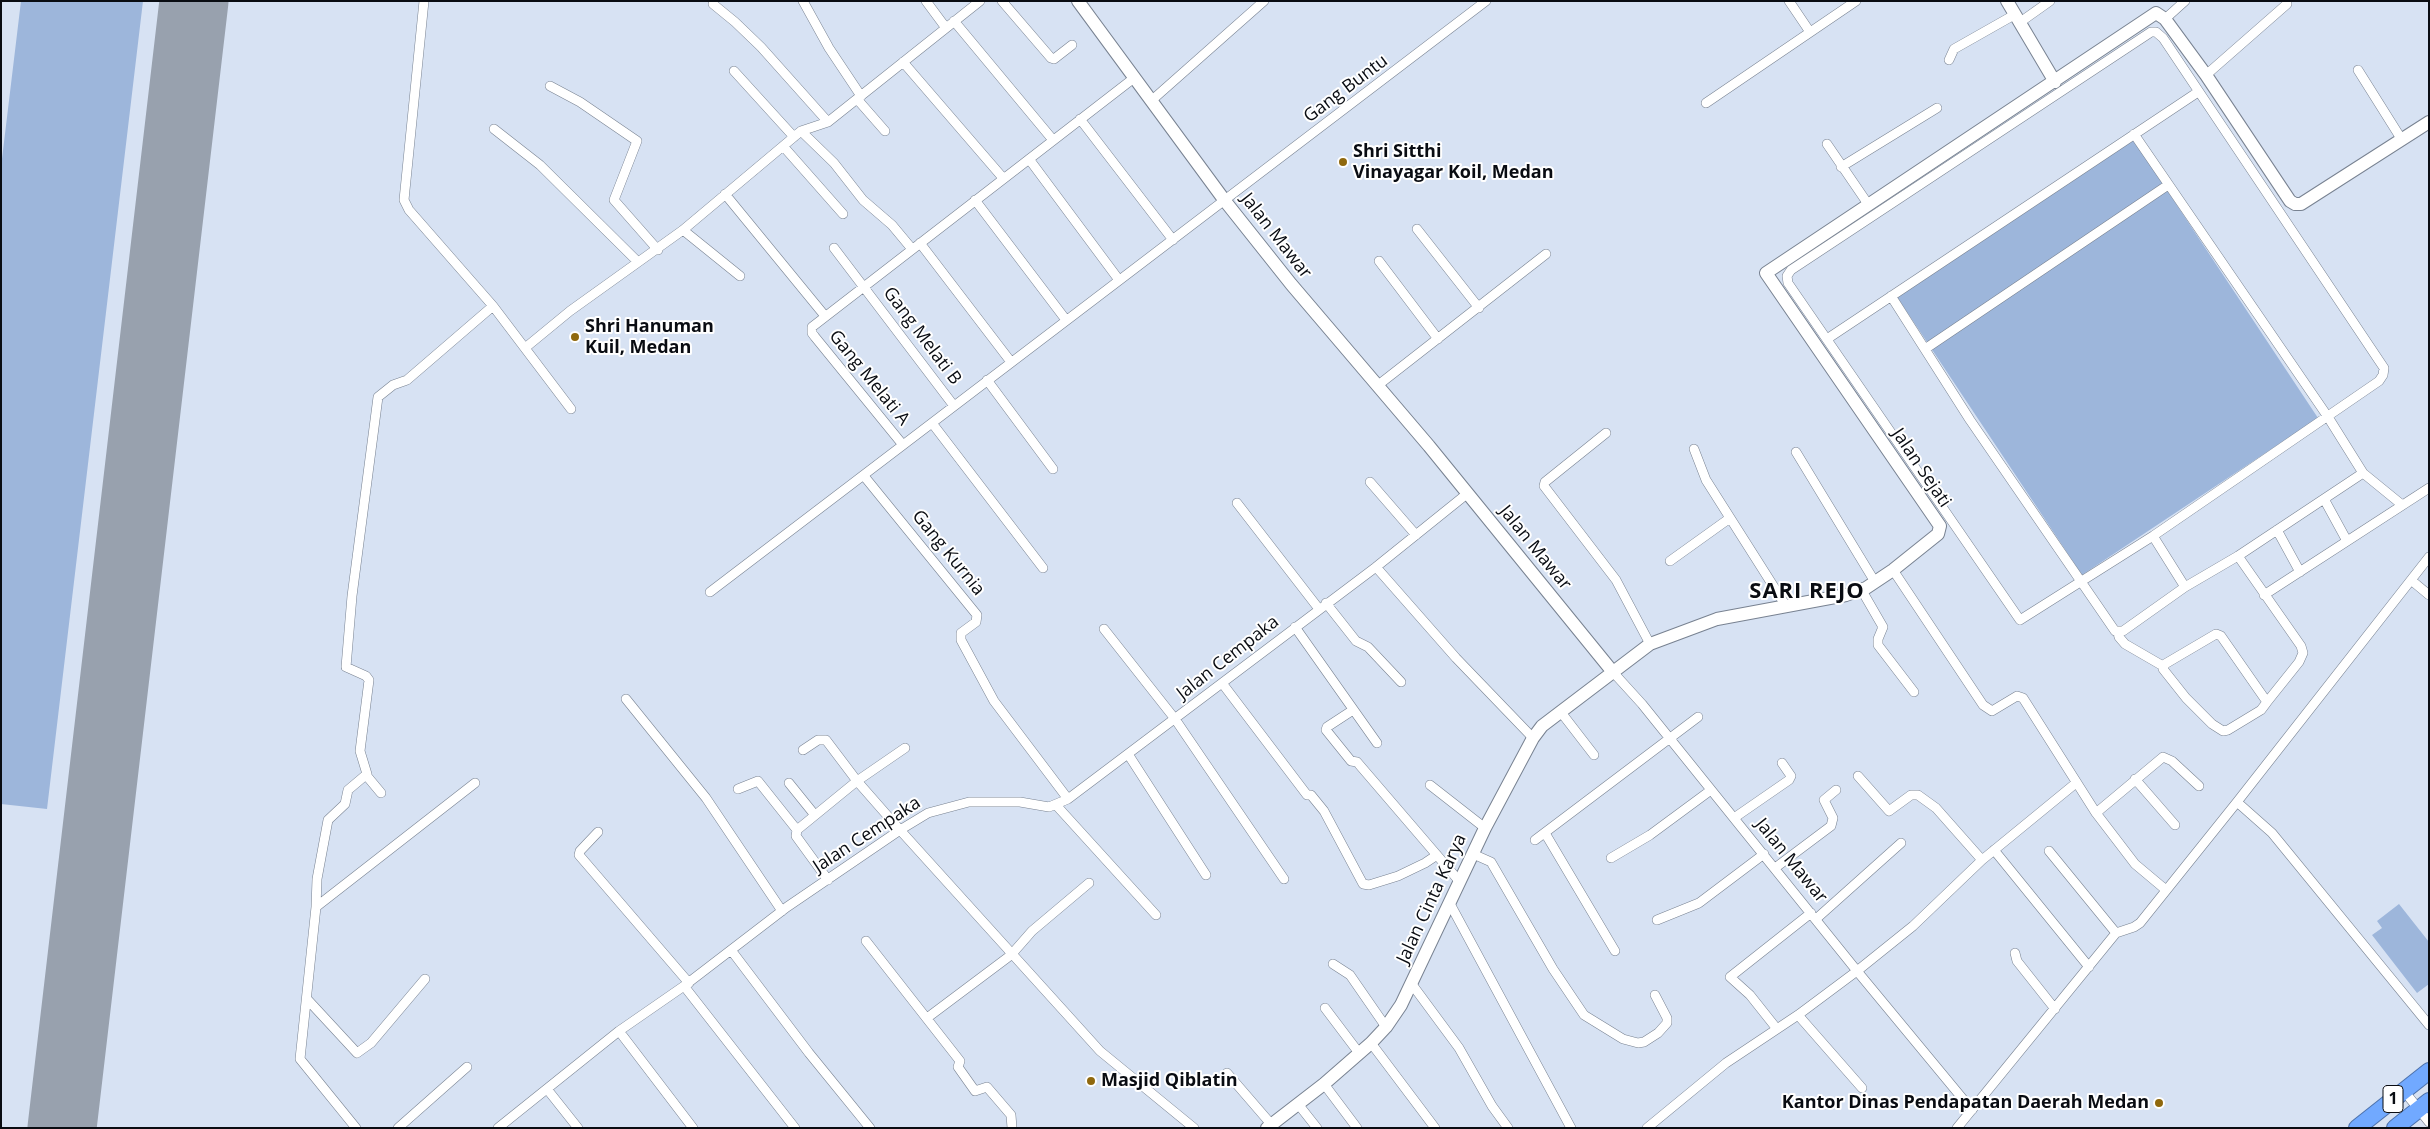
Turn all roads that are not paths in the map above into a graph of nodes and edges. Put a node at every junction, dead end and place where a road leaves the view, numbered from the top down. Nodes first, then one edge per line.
1 (424, 1) edge
2 (803, 1) edge
3 (926, 1) edge
4 (980, 1) edge
5 (1002, 1) edge
6 (1078, 1) edge
7 (1264, 1) edge
8 (1486, 1) edge
9 (1789, 1) edge
10 (1856, 1) edge
11 (2007, 1) edge
12 (2050, 1) edge
13 (2185, 1) edge
14 (713, 4) dead end
15 (2287, 4) dead end
16 (2165, 18) junction
17 (2017, 19) junction
18 (954, 21) junction
19 (946, 28) junction
20 (1810, 32) junction
21 (1072, 45) dead end
22 (1949, 60) dead end
23 (903, 62) junction
24 (2358, 70) dead end
25 (734, 71) dead end
26 (2206, 75) junction
27 (1134, 78) junction
28 (2054, 82) junction
29 (550, 86) dead end
30 (2198, 92) junction
31 (859, 97) junction
32 (1151, 101) junction
33 (1706, 103) dead end
34 (1937, 108) dead end
35 (1080, 119) junction
36 (828, 122) junction
37 (2429, 122) edge
38 (494, 129) dead end
39 (885, 131) dead end
40 (797, 134) junction
41 (2134, 134) junction
42 (1053, 140) junction
43 (2402, 140) junction
44 (1826, 144) dead end
45 (783, 146) junction
46 (1029, 159) junction
47 (1841, 167) junction
48 (1003, 178) junction
49 (2168, 185) junction
50 (725, 194) junction
51 (976, 200) junction
52 (1225, 201) junction
53 (1868, 204) junction
54 (843, 214) dead end
55 (1417, 229) dead end
56 (683, 230) junction
57 (1173, 240) junction
58 (916, 246) junction
59 (834, 248) dead end
60 (658, 250) junction
61 (1546, 254) dead end
62 (1379, 261) dead end
63 (638, 262) junction
64 (740, 276) dead end
65 (1119, 280) junction
66 (864, 286) junction
67 (1891, 296) junction
68 (493, 306) junction
69 (1479, 308) junction
70 (824, 316) junction
71 (1066, 320) junction
72 (1438, 339) junction
73 (1827, 339) junction
74 (525, 348) junction
75 (1925, 349) junction
76 (1011, 362) junction
77 (987, 380) junction
78 (1377, 386) junction
79 (954, 406) junction
80 (571, 409) dead end
81 (2328, 417) junction
82 (932, 423) junction
83 (1606, 433) dead end
84 (903, 445) junction
85 (1694, 448) dead end
86 (1796, 452) dead end
87 (1053, 468) dead end
88 (2363, 472) junction
89 (864, 476) junction
90 (1370, 482) dead end
91 (2429, 488) edge
92 (1468, 493) junction
93 (2324, 499) junction
94 (1237, 503) dead end
95 (2401, 504) junction
96 (1730, 518) junction
97 (2277, 530) junction
98 (1416, 535) junction
99 (2153, 536) junction
100 (2347, 542) junction
101 (2238, 556) junction
102 (2429, 557) edge
103 (1670, 561) dead end
104 (1376, 567) junction
105 (1043, 568) dead end
106 (1893, 570) junction
107 (2300, 572) junction
108 (2411, 580) junction
109 (1875, 582) junction
110 (2082, 583) junction
111 (2185, 587) junction
112 (1861, 589) junction
113 (710, 592) dead end
114 (2264, 595) junction
115 (2429, 595) edge
116 (1323, 606) junction
117 (1786, 606) junction
118 (1295, 626) junction
119 (1104, 629) dead end
120 (2118, 633) junction
121 (1650, 644) junction
122 (2163, 666) junction
123 (1612, 671) junction
124 (1401, 682) dead end
125 (1222, 683) junction
126 (1914, 692) dead end
127 (626, 699) dead end
128 (2267, 702) junction
129 (1354, 710) junction
130 (1560, 711) junction
131 (1698, 717) dead end
132 (1175, 719) junction
133 (1534, 738) junction
134 (1670, 740) junction
135 (1377, 743) dead end
136 (904, 748) dead end
137 (804, 750) dead end
138 (1128, 754) junction
139 (1594, 755) dead end
140 (1782, 763) dead end
141 (366, 775) junction
142 (1858, 776) dead end
143 (2135, 779) junction
144 (857, 781) junction
145 (475, 783) dead end
146 (2076, 783) junction
147 (789, 784) dead end
148 (1430, 785) dead end
149 (2199, 786) dead end
150 (738, 789) dead end
151 (1711, 790) junction
152 (1836, 790) dead end
153 (381, 793) dead end
154 (1068, 799) junction
155 (2237, 802) junction
156 (1056, 805) junction
157 (2096, 813) junction
158 (814, 814) junction
159 (1734, 818) junction
160 (2175, 826) dead end
161 (1485, 828) junction
162 (796, 830) junction
163 (900, 830) junction
164 (598, 832) dead end
165 (1545, 833) junction
166 (1535, 840) dead end
167 (1901, 843) dead end
168 (1994, 850) junction
169 (2049, 851) dead end
170 (1473, 854) junction
171 (1764, 854) junction
172 (1436, 855) junction
173 (1611, 858) dead end
174 (1982, 860) junction
175 (1775, 868) junction
176 (1206, 875) dead end
177 (1284, 879) dead end
178 (828, 880) junction
179 (1460, 882) junction
180 (1089, 883) dead end
181 (2166, 890) junction
182 (1450, 902) junction
183 (316, 907) junction
184 (782, 911) junction
185 (1156, 916) dead end
186 (1814, 916) junction
187 (1657, 920) dead end
188 (2116, 933) junction
189 (866, 941) dead end
190 (731, 950) junction
191 (1615, 951) dead end
192 (2015, 953) dead end
193 (1011, 955) junction
194 (1333, 964) dead end
195 (2089, 967) junction
196 (1857, 971) junction
197 (425, 979) dead end
198 (1411, 983) junction
199 (686, 984) junction
200 (1655, 996) dead end
201 (307, 999) junction
202 (1325, 1008) dead end
203 (2055, 1009) junction
204 (1798, 1015) junction
205 (927, 1018) junction
206 (2429, 1024) edge
207 (1386, 1027) junction
208 (1777, 1028) junction
209 (619, 1030) junction
210 (1371, 1043) junction
211 (1359, 1053) junction
212 (467, 1067) dead end
213 (2429, 1072) edge
214 (1227, 1073) dead end
215 (1324, 1084) junction
216 (1862, 1088) dead end
217 (547, 1089) junction
218 (2404, 1091) junction
219 (1298, 1104) junction
220 (2424, 1105) edge
221 (1972, 1110) junction
222 (2429, 1122) edge
223 (1269, 1126) edge
224 (356, 1128) edge
225 (398, 1128) edge
226 (498, 1128) edge
227 (578, 1128) edge
228 (693, 1128) edge
229 (795, 1128) edge
230 (870, 1128) edge
231 (1012, 1128) edge
232 (1194, 1128) edge
233 (1317, 1128) edge
234 (1357, 1128) edge
235 (1435, 1128) edge
236 (1508, 1128) edge
237 (1571, 1128) edge
238 (1647, 1128) edge
239 (1957, 1128) edge
240 (2358, 1128) edge
241 (2395, 1128) edge

1 - 68 street
2 - 31 street
3 - 19 street
4 - 18 street
5 - 21 street
6 - 27 street, Jalan Mawar
7 - 32 street
8 - 52 street, Gang Buntu
9 - 20 street
10 - 20 street
11 - 17 street
12 - 17 street
13 - 16 street
14 - 36 street
15 - 26 street
16 - 26 street
16 - 28 street
17 - 22 street
17 - 28 street
18 - 19 street
18 - 42 street
19 - 23 street
20 - 33 street
23 - 31 street
23 - 48 street
24 - 43 street
25 - 40 street
26 - 43 street
27 - 32 street, Jalan Mawar
27 - 35 street
28 - 53 street
29 - 60 street
30 - 41 street
30 - 73 street
30 - 81 street
31 - 36 street
31 - 39 street
32 - 52 street, Jalan Mawar
34 - 47 street
35 - 42 street
35 - 57 street
36 - 40 street
37 - 43 street
38 - 63 street
40 - 45 street
40 - 58 street
41 - 49 street
41 - 67 street
42 - 46 street
44 - 47 street
45 - 50 street
45 - 54 street
46 - 48 street
46 - 65 street
47 - 53 street
48 - 51 street
49 - 75 street
49 - 81 street
50 - 56 street
50 - 70 street
51 - 58 street
51 - 71 street
52 - 57 street, Gang Buntu
52 - 78 street, Jalan Mawar
53 - 106 street, Jalan Sejati
55 - 69 street
56 - 60 street
56 - 64 street
57 - 65 street, Gang Buntu
58 - 66 street
58 - 76 street
59 - 66 street, Gang Melati B
60 - 63 street
61 - 69 street
62 - 72 street
63 - 74 street
65 - 71 street, Gang Buntu
66 - 70 street
66 - 79 street, Gang Melati B
67 - 73 street
67 - 75 street
68 - 74 street
68 - 141 street
69 - 72 street
70 - 84 street, Gang Melati A
71 - 76 street, Gang Buntu
72 - 78 street
73 - 110 street
74 - 80 street
75 - 110 street
76 - 77 street, Gang Buntu
77 - 79 street, Gang Buntu
77 - 87 street
78 - 92 street, Jalan Mawar
79 - 82 street, Gang Buntu
81 - 88 street
81 - 99 street
82 - 84 street, Gang Buntu
82 - 105 street
83 - 121 street
84 - 89 street, Gang Buntu
85 - 96 street
86 - 109 street
88 - 93 street
88 - 95 street
89 - 113 street, Gang Buntu
89 - 154 street, Gang Kurnia
90 - 98 street
91 - 95 street
92 - 98 street, Jalan Cempaka
92 - 123 street, Jalan Mawar
93 - 97 street
93 - 100 street
94 - 116 street
95 - 100 street
96 - 103 street
96 - 117 street
97 - 101 street
97 - 107 street
98 - 104 street, Jalan Cempaka
99 - 110 street
99 - 111 street
100 - 107 street
101 - 111 street
101 - 114 street
102 - 108 street
104 - 116 street, Jalan Cempaka
104 - 133 street
106 - 109 street, Jalan Sejati
106 - 146 street
107 - 114 street
108 - 115 street
108 - 155 street
109 - 112 street, Jalan Sejati
110 - 120 street
111 - 120 street
112 - 117 street, Jalan Sejati
112 - 126 street
114 - 128 street
116 - 118 street, Jalan Cempaka
116 - 124 street
117 - 121 street, Jalan Sejati
118 - 125 street, Jalan Cempaka
118 - 129 street
119 - 132 street
120 - 122 street
121 - 123 street, Jalan Sejati
122 - 128 street
122 - 128 street
123 - 130 street, Jalan Cinta Karya
123 - 134 street, Jalan Mawar
125 - 132 street, Jalan Cempaka
125 - 172 street
127 - 184 street
129 - 135 street
129 - 172 street
130 - 133 street, Jalan Cinta Karya
130 - 139 street
131 - 134 street
132 - 138 street, Jalan Cempaka
132 - 177 street
133 - 161 street, Jalan Cinta Karya
134 - 151 street, Jalan Mawar
134 - 165 street
136 - 144 street
137 - 144 street
138 - 154 street, Jalan Cempaka
138 - 176 street
140 - 159 street
141 - 153 street
141 - 183 street
142 - 174 street
143 - 149 street
143 - 157 street
143 - 160 street
144 - 158 street
144 - 163 street
145 - 183 street
146 - 157 street
146 - 168 street
147 - 158 street
148 - 161 street
150 - 162 street
151 - 159 street, Jalan Mawar
151 - 173 street
152 - 175 street
154 - 156 street, Jalan Cempaka
155 - 181 street
155 - 206 street
156 - 163 street, Jalan Cempaka
156 - 185 street
157 - 181 street
158 - 162 street
159 - 171 street, Jalan Mawar
161 - 170 street, Jalan Cinta Karya
162 - 178 street
163 - 178 street, Jalan Cempaka
163 - 193 street
164 - 199 street
165 - 166 street
165 - 191 street
167 - 186 street
168 - 174 street
168 - 195 street
169 - 188 street
170 - 179 street, Jalan Cinta Karya
170 - 200 street
171 - 175 street, Jalan Mawar
171 - 187 street
172 - 179 street
174 - 196 street
175 - 186 street, Jalan Mawar
178 - 184 street, Jalan Cempaka
179 - 182 street, Jalan Cinta Karya
180 - 193 street
181 - 188 street
182 - 198 street, Jalan Cinta Karya
182 - 237 street
183 - 201 street
184 - 190 street, Jalan Cempaka
186 - 196 street, Jalan Mawar
186 - 208 street
188 - 195 street
189 - 205 street
190 - 199 street, Jalan Cempaka
190 - 230 street
192 - 203 street
193 - 205 street
193 - 232 street
194 - 207 street
195 - 203 street
196 - 204 street
196 - 221 street, Jalan Mawar
197 - 201 street
198 - 207 street, Jalan Cinta Karya
198 - 236 street
199 - 209 street, Jalan Cempaka
199 - 229 street
201 - 224 street
202 - 211 street
203 - 221 street
204 - 208 street
204 - 216 street
205 - 231 street
207 - 210 street, Jalan Cinta Karya
208 - 238 street
209 - 217 street, Jalan Cempaka
209 - 228 street
210 - 211 street, Jalan Cinta Karya
210 - 235 street
211 - 215 street, Jalan Cinta Karya
212 - 225 street
213 - 218 highway, 1
214 - 223 street
215 - 219 street, Jalan Cinta Karya
215 - 234 street
217 - 226 street, Jalan Cempaka
217 - 227 street
218 - 220 street
218 - 240 highway, 1
219 - 223 street, Jalan Cinta Karya
219 - 233 street
220 - 222 street
220 - 241 highway, 1
221 - 239 street

